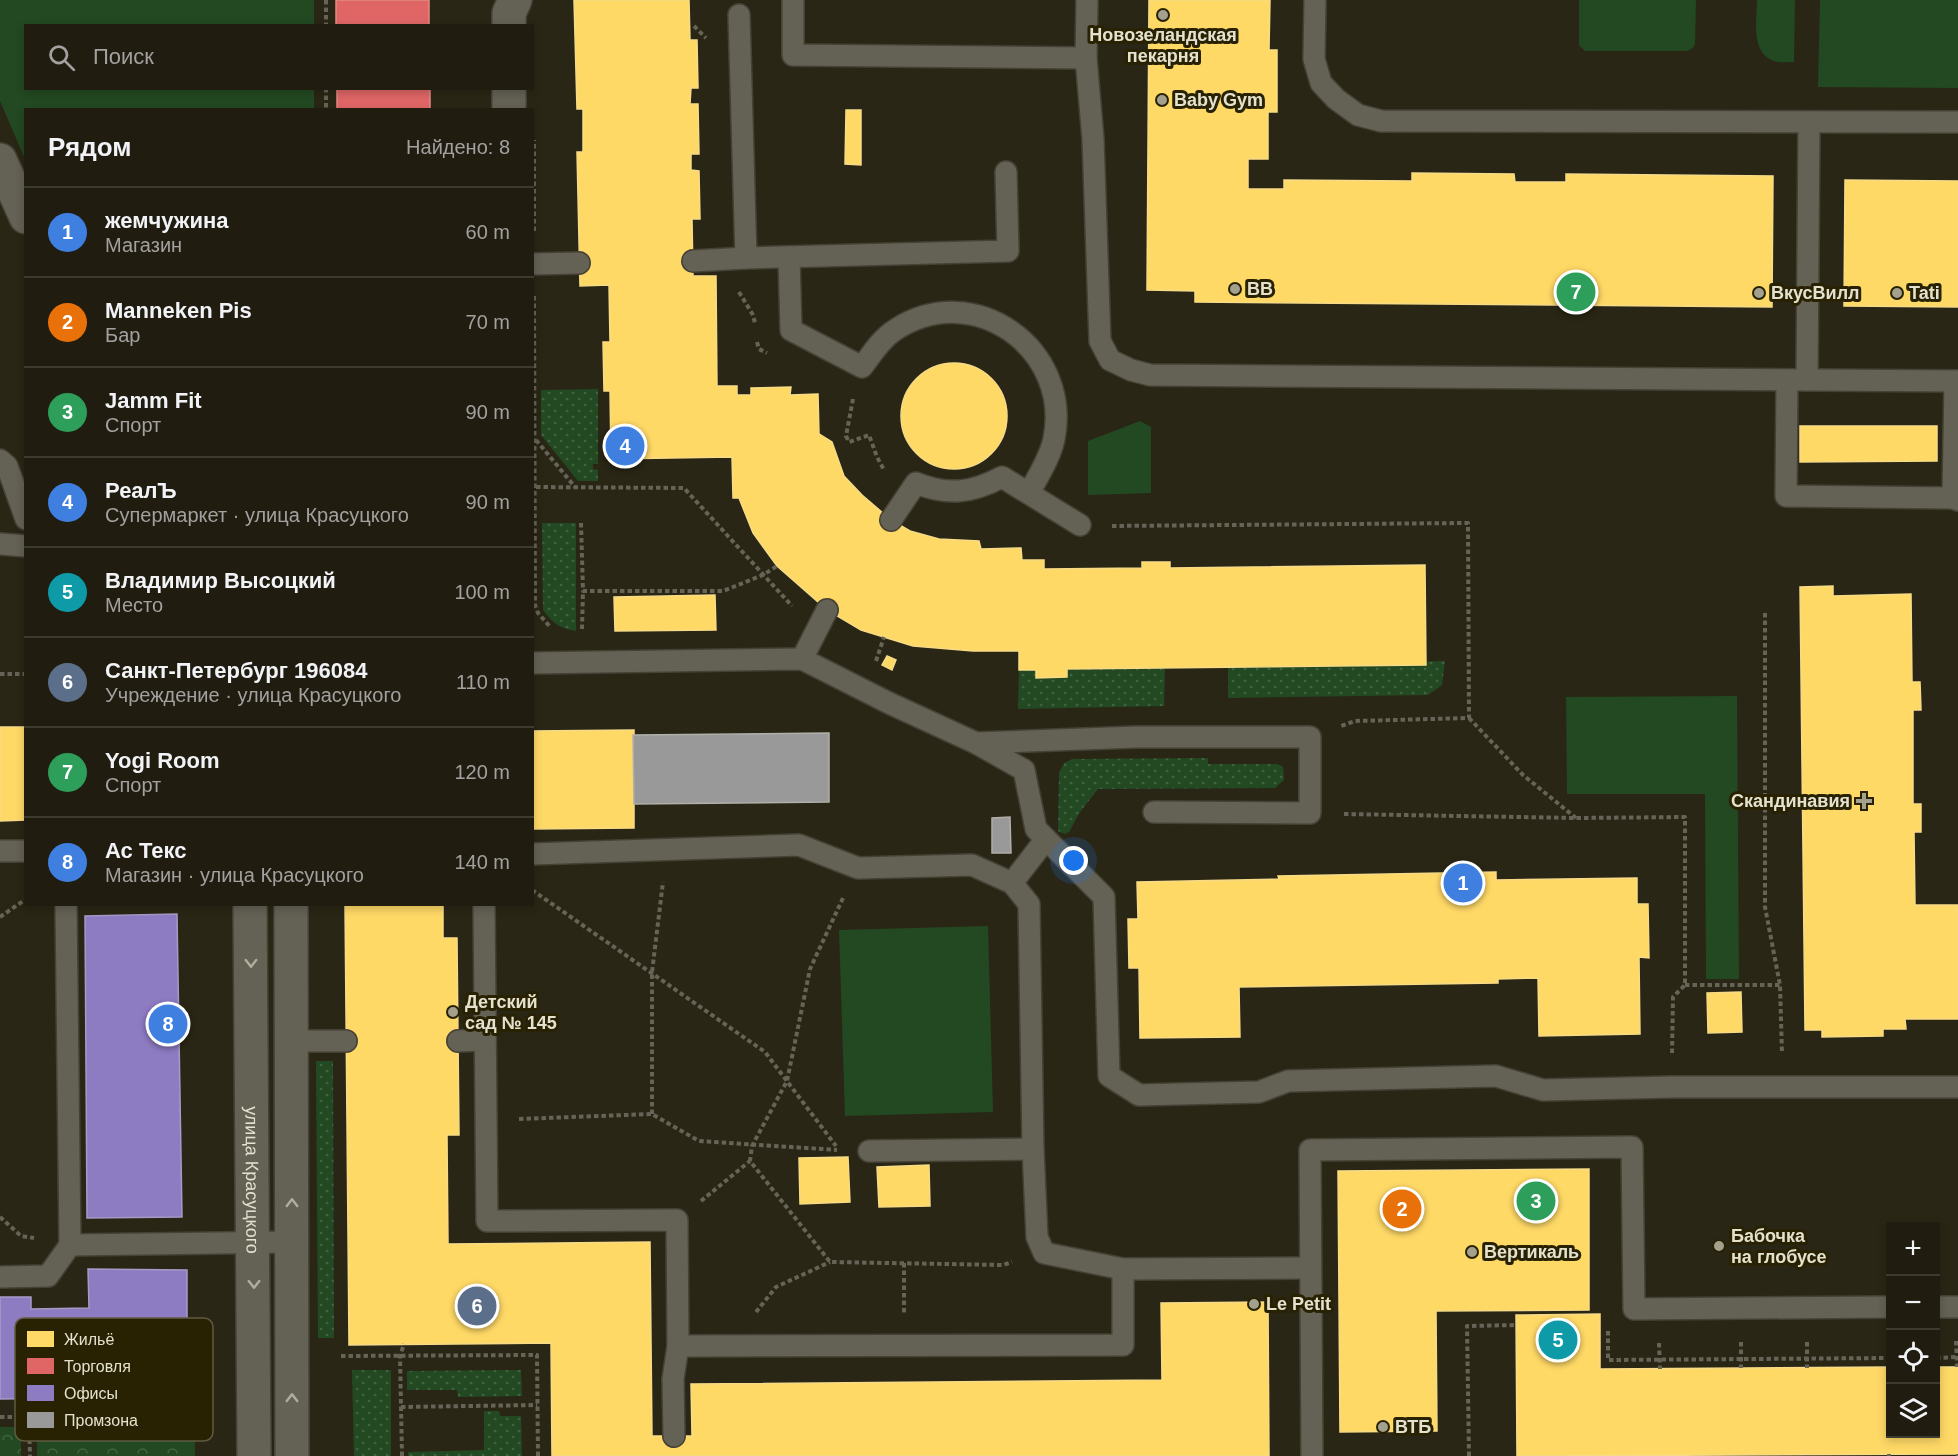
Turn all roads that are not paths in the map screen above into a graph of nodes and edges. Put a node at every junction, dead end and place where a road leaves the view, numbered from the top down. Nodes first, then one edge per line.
1 (515, 0) edge
2 (793, 0) edge
3 (1087, 0) edge
4 (1315, 0) edge
5 (739, 15) dead end
6 (509, 24) edge
7 (1086, 58) junction
8 (509, 90) edge
9 (509, 108) edge
10 (1809, 122) junction
11 (1958, 122) edge
12 (0, 160) edge
13 (1006, 172) dead end
14 (24, 213) edge
15 (789, 257) junction
16 (746, 258) junction
17 (693, 261) dead end
18 (579, 263) dead end
19 (534, 264) edge
20 (1797, 380) junction
21 (1957, 381) edge
22 (0, 460) edge
23 (1029, 493) junction
24 (1955, 499) edge
25 (24, 513) edge
26 (891, 520) dead end
27 (1080, 525) dead end
28 (0, 544) edge
29 (24, 546) edge
30 (827, 610) dead end
31 (802, 659) junction
32 (534, 663) edge
33 (975, 743) junction
34 (1154, 813) dead end
35 (1046, 839) junction
36 (0, 851) edge
37 (24, 851) edge
38 (534, 855) edge
39 (1012, 883) junction
40 (66, 906) edge
41 (250, 906) edge
42 (291, 906) edge
43 (484, 906) edge
44 (485, 1040) junction
45 (292, 1041) junction
46 (346, 1041) dead end
47 (458, 1041) dead end
48 (1958, 1087) edge
49 (1033, 1149) junction
50 (869, 1151) dead end
51 (253, 1242) junction
52 (292, 1242) junction
53 (70, 1245) junction
54 (1310, 1268) junction
55 (1123, 1269) junction
56 (0, 1277) edge
57 (1886, 1307) edge
58 (1940, 1307) edge
59 (1958, 1307) edge
60 (678, 1347) junction
61 (674, 1436) dead end
62 (254, 1456) edge
63 (292, 1456) edge
64 (1312, 1456) edge

1 - 6 street
2 - 7 lane
3 - 7 lane
4 - 10 lane
5 - 16 lane
7 - 20 lane
8 - 9 street
10 - 11 lane
10 - 20 lane
12 - 14 street
13 - 15 lane
15 - 16 lane
15 - 23 lane
16 - 17 lane
18 - 19 lane
20 - 21 lane
20 - 24 lane
21 - 24 lane
22 - 25 lane
23 - 26 lane
23 - 27 lane
28 - 29 lane
30 - 31 lane
31 - 32 lane
31 - 33 lane
33 - 34 lane
33 - 35 lane
35 - 39 lane
35 - 48 lane
36 - 37 lane
38 - 39 lane
39 - 49 lane
40 - 53 lane
41 -> 51 street, улица Красуцкого
42 - 45 street
43 - 44 lane
44 - 47 lane
44 - 60 lane
45 - 46 lane
52 -> 45 street
49 - 50 lane
49 - 55 lane
51 - 52 lane
51 - 53 lane
51 -> 62 street, улица Красуцкого
63 -> 52 street
53 - 56 lane
54 - 55 lane
54 - 57 lane
54 - 64 lane
55 - 60 lane
58 - 59 lane
60 - 61 lane

